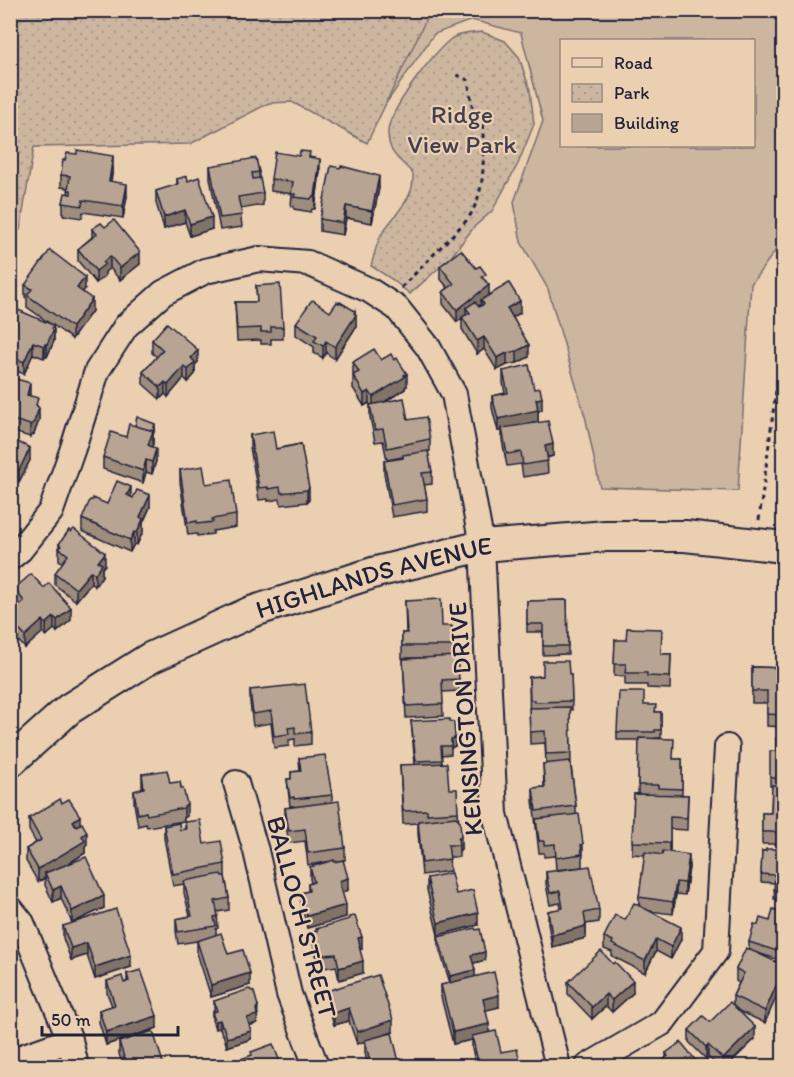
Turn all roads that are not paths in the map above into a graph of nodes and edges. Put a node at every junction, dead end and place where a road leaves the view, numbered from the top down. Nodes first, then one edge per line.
1 (770, 545) edge
2 (482, 546) junction
3 (10, 558) edge
4 (727, 747) dead end
5 (10, 762) edge
6 (236, 783) dead end
7 (10, 908) edge
8 (70, 1040) junction
9 (10, 1061) edge
10 (76, 1066) edge
11 (316, 1066) edge
12 (558, 1066) edge
13 (588, 1066) edge

1 - 2 main road, HIGHLANDS AVENUE
2 - 3 street, KENSINGTON DRIVE
2 - 5 main road, HIGHLANDS AVENUE
2 - 12 street, KENSINGTON DRIVE
4 - 13 street
6 - 11 street, BALLOCH STREET
7 - 8 street
8 - 9 street
8 - 10 street

